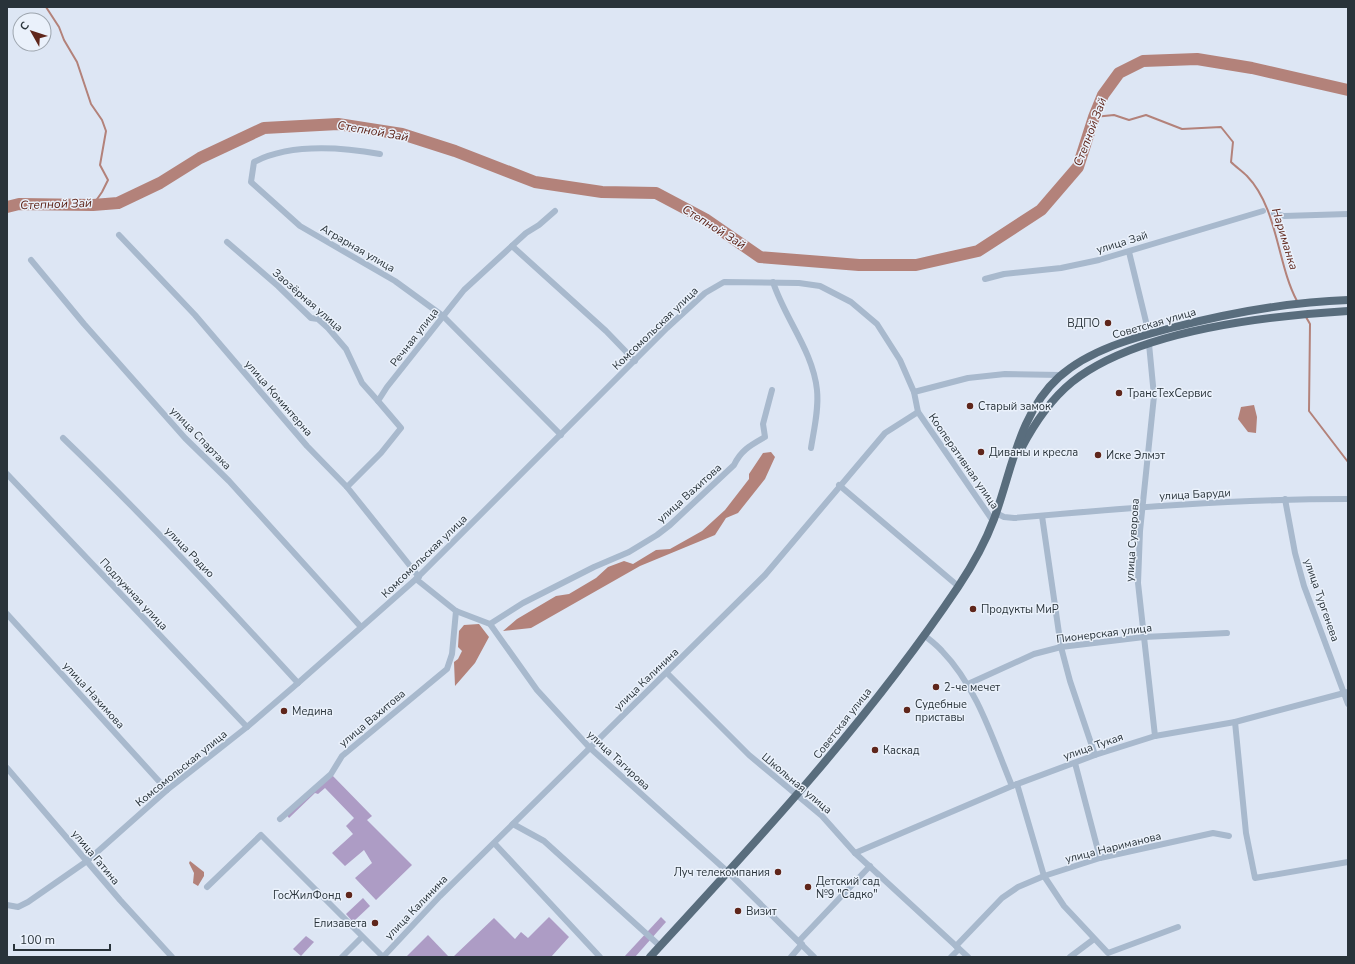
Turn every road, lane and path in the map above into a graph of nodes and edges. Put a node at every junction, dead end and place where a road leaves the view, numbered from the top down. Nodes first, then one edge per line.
1 (380, 154) dead end
2 (555, 211) dead end
3 (1263, 211) dead end
4 (1274, 213) dead end
5 (1348, 214) edge
6 (119, 235) dead end
7 (227, 242) dead end
8 (512, 246) junction
9 (1129, 252) junction
10 (31, 260) dead end
11 (985, 279) dead end
12 (773, 282) junction
13 (1344, 300) edge
14 (1344, 311) edge
15 (442, 316) junction
16 (1150, 334) junction
17 (1149, 344) junction
18 (634, 361) junction
19 (1061, 375) junction
20 (772, 390) dead end
21 (914, 392) junction
22 (378, 401) junction
23 (918, 412) junction
24 (561, 436) junction
25 (63, 438) dead end
26 (811, 448) dead end
27 (1009, 473) junction
28 (7, 474) edge
29 (839, 485) junction
30 (346, 487) junction
31 (1285, 499) junction
32 (1348, 499) edge
33 (1144, 506) junction
34 (1042, 516) junction
35 (995, 517) junction
36 (418, 578) junction
37 (958, 586) junction
38 (456, 611) junction
39 (7, 614) edge
40 (490, 624) junction
41 (361, 627) junction
42 (1227, 633) dead end
43 (924, 635) junction
44 (1144, 637) junction
45 (1061, 647) junction
46 (667, 673) junction
47 (298, 683) junction
48 (968, 684) junction
49 (1346, 692) edge
50 (1348, 704) edge
51 (1235, 722) junction
52 (247, 727) junction
53 (1155, 736) junction
54 (589, 748) junction
55 (1094, 755) junction
56 (1075, 763) junction
57 (7, 768) edge
58 (1014, 785) junction
59 (167, 790) junction
60 (797, 795) junction
61 (280, 819) dead end
62 (513, 824) junction
63 (1229, 836) dead end
64 (494, 844) junction
65 (855, 852) junction
66 (1100, 858) junction
67 (87, 861) junction
68 (1348, 862) edge
69 (870, 866) junction
70 (728, 872) junction
71 (1044, 876) junction
72 (207, 887) dead end
73 (7, 905) edge
74 (1178, 927) dead end
75 (362, 937) junction
76 (1094, 938) junction
77 (800, 943) junction
78 (660, 946) junction
79 (958, 948) junction
80 (172, 957) edge
81 (342, 957) edge
82 (383, 957) edge
83 (600, 957) edge
84 (650, 957) edge
85 (791, 957) edge
86 (814, 957) edge
87 (951, 957) edge
88 (968, 957) edge
89 (1070, 957) edge

1 - 15 street, Аграрная улица
2 - 8 street, Речная улица
3 - 9 street, улица Зай
4 - 5 street
6 - 30 street, улица Коминтерна
7 - 22 street, Заозёрная улица
8 - 15 street, Речная улица
8 - 18 street
9 - 11 street, улица Зай
9 - 16 street
10 - 41 street, улица Спартака
12 - 18 street, Комсомольская улица
12 - 21 street, Кооперативная улица
12 - 26 street
13 - 16 main road, Советская улица
14 - 17 main road, Советская улица
15 - 22 street, Речная улица
15 - 24 street, Аграрная улица
16 - 19 main road, Советская улица
17 - 27 main road, Советская улица
17 - 33 street, улица Суворова
18 - 24 street, Комсомольская улица
19 - 21 street
19 - 27 main road, Советская улица
20 - 40 street, улица Вахитова
21 - 23 street, Кооперативная улица
22 - 30 street
23 - 29 street, улица Калинина
23 - 35 street, Кооперативная улица
24 - 36 street, Комсомольская улица
25 - 47 street, улица Радио
27 - 35 main road, Советская улица
28 - 52 street, Подлужная улица
29 - 37 street
29 - 46 street, улица Калинина
30 - 36 street, улица Коминтерна
31 - 32 street, улица Баруди
31 - 33 street, улица Баруди
31 - 49 street, улица Тургенева
33 - 34 street, улица Баруди
33 - 44 street, улица Суворова
34 - 35 street, улица Баруди
34 - 45 street
35 - 37 main road, Советская улица
36 - 38 street
36 - 41 street, Комсомольская улица
37 - 43 main road, Советская улица
38 - 40 street
38 - 61 street, улица Вахитова
39 - 59 street, улица Нахимова
40 - 54 street, улица Тагирова
41 - 47 street, Комсомольская улица
42 - 44 street, Пионерская улица
43 - 48 street
43 - 60 main road, Советская улица
44 - 45 street, Пионерская улица
44 - 53 street, улица Суворова
45 - 48 street, Пионерская улица
45 - 55 street
46 - 54 street, улица Калинина
46 - 60 street, Школьная улица
47 - 52 street, Комсомольская улица
48 - 58 street
49 - 50 street, улица Тургенева
49 - 51 street, улица Тукая
51 - 53 street, улица Тукая
51 - 68 street
52 - 59 street, Комсомольская улица
53 - 55 street, улица Тукая
54 - 62 street, улица Калинина
54 - 70 street, улица Тагирова
55 - 56 street, улица Тукая
56 - 58 street, улица Тукая
56 - 66 street
57 - 67 street, улица Гатина
58 - 65 street, улица Тукая
58 - 71 street
59 - 67 street, Комсомольская улица
60 - 65 street, Школьная улица
60 - 70 main road, Советская улица
62 - 64 street, улица Калинина
62 - 78 street
63 - 66 street, улица Нариманова
64 - 82 street, улица Калинина
64 - 83 street
65 - 69 street, Школьная улица
66 - 71 street, улица Нариманова
67 - 73 street, Комсомольская улица
67 - 80 street, улица Гатина
69 - 77 street
69 - 79 street, Школьная улица
70 - 77 street, улица Тагирова
70 - 78 main road, Советская улица
71 - 76 street
71 - 79 street, улица Нариманова
72 - 75 street
74 - 76 street
75 - 81 street
75 - 82 street
76 - 89 street
77 - 85 street
77 - 86 street, улица Тагирова
78 - 84 main road, Советская улица
79 - 87 street, улица Нариманова
79 - 88 street, Школьная улица

